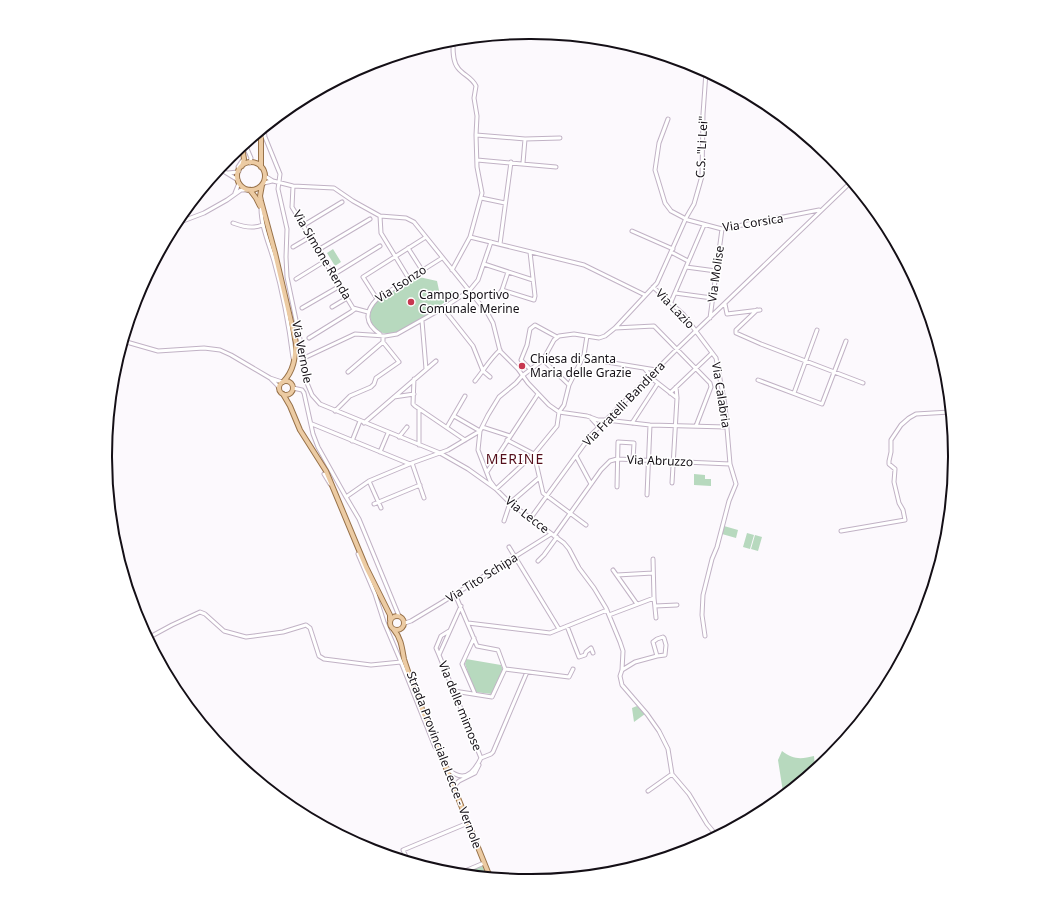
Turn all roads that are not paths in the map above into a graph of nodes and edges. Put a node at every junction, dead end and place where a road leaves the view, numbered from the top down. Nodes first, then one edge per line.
1 (453, 46) edge
2 (706, 78) edge
3 (668, 119) dead end
4 (265, 135) edge
5 (476, 135) junction
6 (261, 138) edge
7 (560, 138) dead end
8 (525, 139) junction
9 (247, 150) edge
10 (243, 154) edge
11 (242, 155) edge
12 (477, 160) junction
13 (511, 162) junction
14 (250, 163) junction
15 (523, 163) junction
16 (242, 166) junction
17 (556, 166) dead end
18 (261, 167) junction
19 (238, 171) junction
20 (227, 172) joint
21 (265, 176) junction
22 (239, 181) junction
23 (273, 181) junction
24 (280, 183) junction
25 (263, 184) junction
26 (287, 185) junction
27 (847, 185) edge
28 (293, 186) junction
29 (248, 190) junction
30 (280, 190) junction
31 (233, 196) junction
32 (481, 198) junction
33 (342, 202) dead end
34 (505, 203) junction
35 (260, 208) junction
36 (820, 210) junction
37 (380, 216) junction
38 (370, 219) dead end
39 (686, 219) junction
40 (186, 220) edge
41 (233, 223) dead end
42 (260, 225) junction
43 (304, 225) junction
44 (704, 225) junction
45 (722, 229) junction
46 (266, 230) junction
47 (632, 231) dead end
48 (310, 237) junction
49 (426, 237) junction
50 (470, 237) junction
51 (490, 242) junction
52 (500, 244) junction
53 (380, 246) dead end
54 (293, 247) dead end
55 (408, 248) junction
56 (318, 250) junction
57 (672, 251) junction
58 (530, 252) junction
59 (395, 256) junction
60 (442, 258) junction
61 (688, 260) junction
62 (325, 261) junction
63 (484, 264) junction
64 (686, 267) junction
65 (422, 270) junction
66 (452, 270) junction
67 (716, 271) junction
68 (508, 272) junction
69 (333, 274) junction
70 (296, 279) dead end
71 (409, 279) junction
72 (533, 280) junction
73 (340, 286) junction
74 (653, 287) junction
75 (469, 290) junction
76 (502, 290) junction
77 (675, 293) junction
78 (645, 295) junction
79 (498, 296) dead end
80 (347, 298) junction
81 (712, 298) junction
82 (377, 299) junction
83 (671, 302) junction
84 (725, 304) junction
85 (332, 307) dead end
86 (302, 308) dead end
87 (442, 308) junction
88 (355, 309) junction
89 (368, 312) junction
90 (710, 318) junction
91 (422, 321) junction
92 (615, 328) junction
93 (817, 330) dead end
94 (696, 331) junction
95 (382, 335) junction
96 (587, 336) junction
97 (309, 338) dead end
98 (558, 338) junction
99 (846, 341) dead end
100 (383, 342) junction
101 (129, 343) edge
102 (677, 349) junction
103 (500, 350) junction
104 (712, 353) junction
105 (584, 354) junction
106 (304, 358) junction
107 (543, 360) junction
108 (436, 361) dead end
109 (806, 361) junction
110 (643, 368) junction
111 (696, 368) junction
112 (426, 369) junction
113 (531, 370) junction
114 (656, 370) junction
115 (291, 371) junction
116 (483, 371) junction
117 (348, 372) dead end
118 (835, 372) junction
119 (522, 376) junction
120 (490, 377) dead end
121 (650, 377) junction
122 (270, 378) junction
123 (414, 379) junction
124 (758, 380) dead end
125 (475, 381) dead end
126 (282, 382) junction
127 (863, 382) dead end
128 (291, 383) junction
129 (658, 383) junction
130 (569, 385) junction
131 (676, 387) junction
132 (279, 388) junction
133 (293, 388) junction
134 (290, 393) junction
135 (670, 393) junction
136 (794, 393) junction
137 (283, 394) junction
138 (414, 394) junction
139 (538, 394) junction
140 (465, 396) dead end
141 (394, 397) junction
142 (677, 398) junction
143 (290, 406) junction
144 (419, 409) junction
145 (335, 411) junction
146 (560, 412) junction
147 (945, 412) edge
148 (454, 416) junction
149 (590, 417) junction
150 (606, 420) junction
151 (362, 422) junction
152 (632, 423) junction
153 (312, 424) junction
154 (650, 425) junction
155 (676, 425) junction
156 (482, 426) junction
157 (599, 426) junction
158 (696, 426) junction
159 (726, 426) junction
160 (407, 427) dead end
161 (447, 427) junction
162 (480, 431) junction
163 (388, 432) junction
164 (510, 436) junction
165 (399, 437) junction
166 (465, 440) junction
167 (507, 440) junction
168 (352, 441) junction
169 (419, 445) junction
170 (380, 452) junction
171 (441, 453) junction
172 (534, 454) junction
173 (576, 456) junction
174 (618, 459) junction
175 (633, 460) junction
176 (648, 461) junction
177 (674, 462) junction
178 (411, 463) junction
179 (730, 464) junction
180 (487, 472) junction
181 (324, 474) dead end
182 (539, 478) junction
183 (370, 481) junction
184 (591, 484) junction
185 (672, 484) dead end
186 (420, 485) junction
187 (617, 487) dead end
188 (496, 489) junction
189 (647, 495) dead end
190 (547, 496) junction
191 (346, 498) junction
192 (424, 498) dead end
193 (379, 502) junction
194 (510, 503) junction
195 (374, 504) dead end
196 (381, 508) dead end
197 (570, 513) junction
198 (530, 519) junction
199 (504, 520) dead end
200 (586, 525) dead end
201 (841, 531) dead end
202 (554, 536) junction
203 (509, 547) dead end
204 (515, 558) junction
205 (653, 559) dead end
206 (538, 561) dead end
207 (613, 570) dead end
208 (653, 573) junction
209 (617, 575) junction
210 (455, 594) junction
211 (654, 598) junction
212 (636, 604) junction
213 (677, 605) dead end
214 (461, 606) junction
215 (655, 606) junction
216 (386, 608) junction
217 (607, 610) junction
218 (609, 615) junction
219 (397, 616) junction
220 (656, 618) dead end
221 (390, 621) junction
222 (404, 621) junction
223 (384, 622) junction
224 (468, 623) junction
225 (567, 626) junction
226 (401, 629) junction
227 (559, 629) junction
228 (391, 630) junction
229 (153, 635) edge
230 (705, 636) dead end
231 (474, 638) junction
232 (400, 641) junction
233 (593, 653) dead end
234 (657, 656) junction
235 (401, 662) junction
236 (505, 669) junction
237 (573, 669) dead end
238 (622, 670) junction
239 (527, 672) junction
240 (454, 692) junction
241 (475, 694) junction
242 (437, 749) junction
243 (480, 760) junction
244 (445, 766) junction
245 (672, 774) junction
246 (456, 776) junction
247 (450, 779) junction
248 (458, 780) junction
249 (453, 787) junction
250 (648, 791) dead end
251 (468, 823) junction
252 (713, 832) edge
253 (405, 855) edge
254 (484, 863) junction
255 (470, 869) edge
256 (488, 871) edge

1 - 5 street
2 - 39 street, C.S. "Li Lei"
3 - 39 street, Via Corsica
4 - 24 street, Via Vernole
5 - 8 street
5 - 12 street
6 - 18 main road
7 - 8 street
8 - 15 street
9 - 14 street
10 - 16 main road
11 - 19 street
12 - 13 street
12 - 32 street
13 - 15 street
13 - 34 street
14 - 16 main road
14 - 18 main road
15 - 17 street
16 - 19 main road
18 - 21 main road
19 - 20 street
19 - 22 main road
20 - 22 street
21 - 23 street
21 - 25 main road
22 - 29 main road
22 - 31 street
23 - 24 street
23 - 25 street
24 - 26 street
24 - 30 street, Via Vernole
25 - 29 main road
25 - 46 main road
26 - 28 street
26 - 30 street
27 - 36 street, Via Fratelli Bandiera
28 - 37 street
28 - 43 street, Via Simone Renda
29 - 31 street
29 - 35 main road
30 - 106 street, Via Vernole
31 - 40 street
32 - 34 street
32 - 50 street
33 - 43 street
34 - 52 street
35 - 42 street
35 - 46 main road
36 - 45 street, Via Corsica
36 - 84 street, Via Fratelli Bandiera
37 - 49 street
37 - 59 street
38 - 56 street
39 - 44 street, Via Corsica
39 - 57 street, C.S. "Li Lei"
41 - 42 street
42 - 46 street
43 - 48 street, Via Simone Renda
44 - 45 street, Via Corsica
44 - 61 street
45 - 67 street, Via Molise
46 - 115 main road
47 - 57 street
48 - 54 street
48 - 56 street, Via Simone Renda
49 - 55 street
49 - 60 street
50 - 51 street
50 - 66 street
51 - 52 street
51 - 63 street
52 - 58 street
53 - 69 street
55 - 59 street
55 - 65 street
56 - 62 street, Via Simone Renda
57 - 61 street
57 - 74 street, C.S. "Li Lei"
58 - 72 street
58 - 78 street
59 - 71 street
59 - 82 street
60 - 65 street, Via Isonzo
60 - 66 street
61 - 64 street
62 - 69 street, Via Simone Renda
62 - 70 street
63 - 68 street
63 - 75 street
64 - 67 street
64 - 77 street
65 - 71 street, Via Isonzo
66 - 75 street
67 - 81 street, Via Molise
68 - 72 street
68 - 76 street
69 - 73 street, Via Simone Renda
71 - 82 street, Via Isonzo
72 - 76 street
73 - 80 street, Via Simone Renda
73 - 86 street
74 - 78 street, C.S. "Li Lei"
74 - 83 street, Via Lazio
75 - 87 street
75 - 103 street
76 - 79 street
77 - 81 street
77 - 83 street
78 - 92 street, C.S. "Li Lei"
80 - 85 street
80 - 88 street, Via Simone Renda
81 - 90 street, Via Molise
82 - 89 street, Via Isonzo
83 - 94 street, Via Lazio
84 - 90 street, Via Fratelli Bandiera
84 - 109 street
87 - 91 street
87 - 116 street
88 - 89 street, Via Simone Renda
88 - 97 street
89 - 95 street, Via Isonzo
90 - 94 street, Via Fratelli Bandiera
91 - 95 street
91 - 112 street
92 - 96 street
92 - 102 street
93 - 109 street
94 - 102 street, Via Fratelli Bandiera
94 - 104 street, Via Calabria
95 - 100 street
95 - 106 street
96 - 98 street
96 - 105 street
98 - 107 street
98 - 113 street
99 - 118 street
100 - 117 street
100 - 145 street
101 - 122 street
102 - 111 street
102 - 114 street, Via Fratelli Bandiera
103 - 116 street
103 - 119 street
104 - 111 street
104 - 159 street, Via Calabria
105 - 110 street
105 - 130 street
106 - 145 street, Via Vernole
107 - 113 street, Via Lecce
107 - 130 street
108 - 112 street
109 - 118 street
109 - 136 street
110 - 114 street
110 - 121 street
111 - 131 street
111 - 158 street
112 - 123 street
113 - 119 street, Via Lecce
114 - 121 street, Via Fratelli Bandiera
115 - 126 main road
115 - 128 main road
116 - 120 street
116 - 125 street
118 - 127 street
118 - 136 street
119 - 139 street
119 - 156 street, Via Lecce
121 - 129 street
121 - 150 street, Via Fratelli Bandiera
122 - 126 street
122 - 132 street
123 - 138 street
123 - 141 street
124 - 136 street
126 - 128 main road
126 - 132 main road
128 - 133 main road
129 - 135 street
129 - 152 street
130 - 146 street
131 - 135 street
131 - 142 street
132 - 137 main road, Strada Provinciale Lecce - Vernole
133 - 134 main road
133 - 153 street
134 - 137 main road
134 - 143 main road, Strada Provinciale Lecce - Vernole
135 - 142 street
137 - 143 main road, Strada Provinciale Lecce - Vernole
138 - 141 street
138 - 144 street
139 - 146 street
139 - 164 street
140 - 148 street
141 - 151 street
142 - 155 street
143 - 216 main road, Strada Provinciale Lecce - Vernole
144 - 161 street
144 - 169 street
145 - 151 street, Via Vernole
146 - 149 street
146 - 172 street
147 - 201 street
148 - 161 street
148 - 162 street
149 - 150 street
149 - 157 street
150 - 152 street
150 - 157 street, Via Fratelli Bandiera
151 - 163 street, Via Vernole
151 - 168 street
152 - 154 street
153 - 168 street
153 - 191 street
154 - 155 street
154 - 176 street
155 - 158 street
155 - 177 street
156 - 162 street, Via Lecce
156 - 164 street
157 - 173 street, Via Fratelli Bandiera
158 - 159 street
159 - 179 street, Via Calabria
160 - 165 street
161 - 166 street
162 - 166 street
162 - 180 street, Via Lecce
163 - 165 street, Via Vernole
163 - 170 street
164 - 167 street
165 - 169 street, Via Vernole
166 - 171 street
167 - 172 street
167 - 180 street
168 - 170 street
169 - 171 street, Via Vernole
170 - 178 street
171 - 178 street
171 - 188 street, Via Vernole
172 - 182 street
172 - 188 street
173 - 184 street
173 - 190 street, Via Fratelli Bandiera
174 - 175 street, Via Abruzzo
174 - 175 street
174 - 184 street
174 - 187 street, Via Abruzzo
175 - 176 street, Via Abruzzo
176 - 177 street, Via Abruzzo
176 - 189 street
177 - 179 street, Via Abruzzo
177 - 185 street
178 - 183 street
178 - 186 street
179 - 230 street, Via Calabria
180 - 188 street, Via Lecce
181 - 223 street
182 - 190 street
182 - 194 street
183 - 191 street
183 - 193 street
184 - 197 street
186 - 192 street
186 - 193 street
188 - 194 street, Via Lecce
190 - 197 street
190 - 198 street, Via Fratelli Bandiera
191 - 219 street
193 - 195 street
193 - 196 street
194 - 198 street, Via Lecce
194 - 199 street
197 - 200 street
197 - 202 street
198 - 202 street, Via Lecce
202 - 204 street, Via Tito Schipa
202 - 206 street
202 - 217 street, Via Lecce
203 - 204 street
204 - 210 street, Via Tito Schipa
204 - 227 street
205 - 208 street
207 - 209 street
208 - 209 street
208 - 211 street
209 - 212 street
210 - 214 street
210 - 222 street, Via Tito Schipa
211 - 212 street
211 - 215 street
212 - 218 street
213 - 215 street
214 - 224 street
214 - 240 street, Via delle mimose
215 - 220 street
216 - 219 main road, Strada Provinciale Lecce - Vernole
216 - 221 main road, Strada Provinciale Lecce - Vernole
217 - 218 street, Via Lecce
217 - 225 street
218 - 238 street, Via Lecce
219 - 221 main road
219 - 222 main road, Strada Provinciale Lecce - Vernole
221 - 223 street
221 - 228 main road, Strada Provinciale Lecce - Vernole
222 - 226 main road, Strada Provinciale Lecce - Vernole
223 - 228 street
224 - 227 street
224 - 231 street
225 - 227 street
225 - 233 street
226 - 228 main road
226 - 232 main road, Strada Provinciale Lecce - Vernole
228 - 232 main road, Strada Provinciale Lecce - Vernole
228 - 235 street
229 - 235 street
231 - 236 street
231 - 241 street
232 - 242 main road, Strada Provinciale Lecce - Vernole
234 - 234 street
234 - 238 street
235 - 242 street
236 - 239 street
236 - 241 street
237 - 239 street
238 - 245 street, Via Lecce
239 - 243 street
240 - 241 street
240 - 243 street, Via delle mimose
242 - 244 main road, Strada Provinciale Lecce - Vernole
243 - 246 street, Via delle mimose
243 - 248 street, Via delle mimose
244 - 246 street
244 - 247 main road, Strada Provinciale Lecce - Vernole
245 - 250 street
245 - 252 street
246 - 247 street, Via delle mimose
247 - 248 street
247 - 249 main road, Strada Provinciale Lecce - Vernole
248 - 249 street, Via delle mimose
249 - 251 main road, Strada Provinciale Lecce - Vernole
251 - 253 street
251 - 254 main road, Strada Provinciale Lecce - Vernole
254 - 255 street
254 - 256 main road, Strada Provinciale Lecce - Vernole

